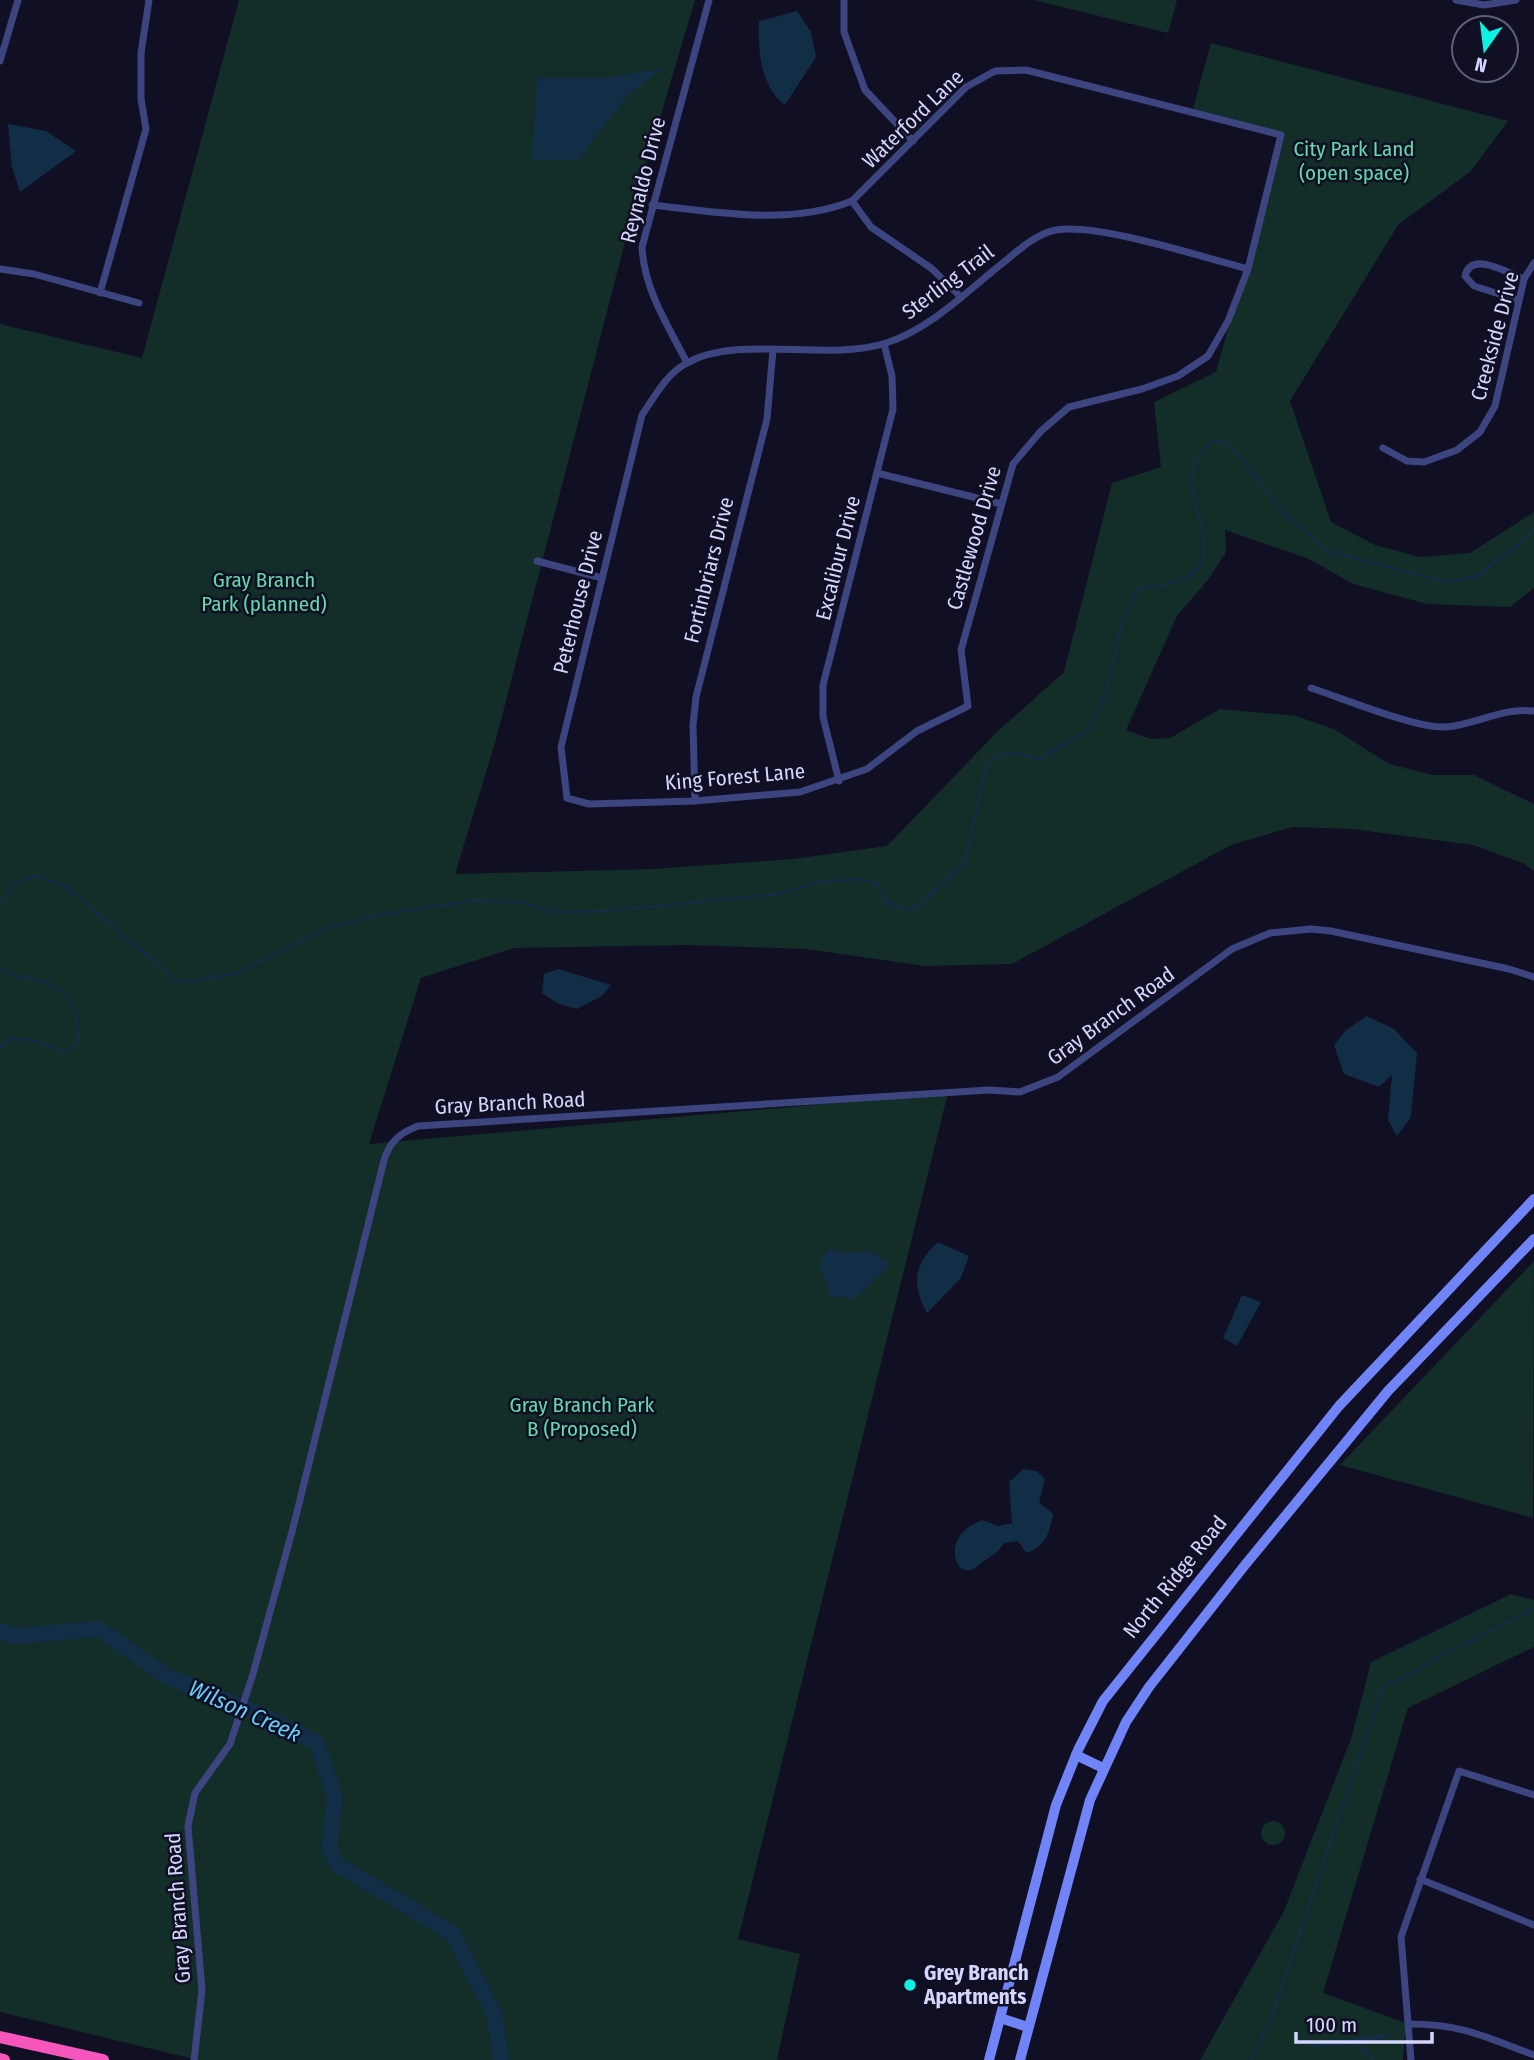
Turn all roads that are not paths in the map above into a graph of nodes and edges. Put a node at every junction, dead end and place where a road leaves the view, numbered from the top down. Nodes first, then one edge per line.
1 (18, 0) edge
2 (149, 0) edge
3 (709, 0) edge
4 (844, 0) edge
5 (1456, 0) edge
6 (1516, 0) edge
7 (0, 61) edge
8 (1281, 135) joint
9 (913, 141) junction
10 (852, 201) junction
11 (652, 205) junction
12 (1534, 263) edge
13 (0, 269) edge
14 (1248, 269) junction
15 (1524, 279) junction
16 (100, 293) junction
17 (961, 297) junction
18 (1518, 300) junction
19 (139, 303) dead end
20 (884, 344) junction
21 (773, 350) junction
22 (687, 363) junction
23 (642, 415) joint
24 (1383, 448) dead end
25 (877, 473) junction
26 (1002, 504) junction
27 (537, 561) dead end
28 (602, 578) junction
29 (1311, 688) dead end
30 (968, 706) joint
31 (1534, 711) edge
32 (839, 781) junction
33 (567, 798) joint
34 (695, 801) junction
35 (1534, 977) edge
36 (1534, 1199) edge
37 (1534, 1239) edge
38 (1076, 1755) junction
39 (1103, 1768) junction
40 (1534, 1795) edge
41 (1420, 1879) junction
42 (1534, 1925) edge
43 (1000, 2018) junction
44 (1409, 2024) junction
45 (1028, 2027) junction
46 (0, 2037) edge
47 (1534, 2055) edge
48 (103, 2060) edge
49 (194, 2060) edge
50 (989, 2060) edge
51 (1020, 2060) edge
52 (1411, 2060) edge

1 - 7 street
2 - 16 street
3 - 11 street, Reynaldo Drive
4 - 9 street
5 - 6 street
8 - 9 street, Waterford Lane
8 - 14 street, Castlewood Drive
9 - 10 street, Waterford Lane
10 - 11 street, Waterford Lane
10 - 17 street
11 - 22 street, Reynaldo Drive
12 - 15 street, Creekside Drive
13 - 16 street
14 - 17 street, Sterling Trail
14 - 26 street, Castlewood Drive
15 - 18 street, Creekside Drive
15 - 18 street
16 - 19 street
17 - 20 street, Sterling Trail
18 - 24 street, Creekside Drive
20 - 21 street, Sterling Trail
20 - 25 street, Excalibur Drive
21 - 22 street, Sterling Trail
21 - 34 street, Fortinbriars Drive
22 - 23 street, Sterling Trail
23 - 28 street, Peterhouse Drive
25 - 26 street
25 - 32 street, Excalibur Drive
26 - 30 street, Castlewood Drive
27 - 28 street
28 - 33 street, Peterhouse Drive
29 - 31 street
30 - 32 street, King Forest Lane
32 - 34 street, King Forest Lane
33 - 34 street, King Forest Lane
35 - 49 street, Gray Branch Road
36 - 38 main road, North Ridge Road
37 - 39 main road
38 - 39 main road
38 - 43 main road, North Ridge Road
39 - 45 main road
40 - 41 street
41 - 42 street
41 - 44 street
43 - 45 main road
43 - 50 main road, North Ridge Road
44 - 47 street
44 - 52 street
45 - 51 main road
46 - 48 highway

